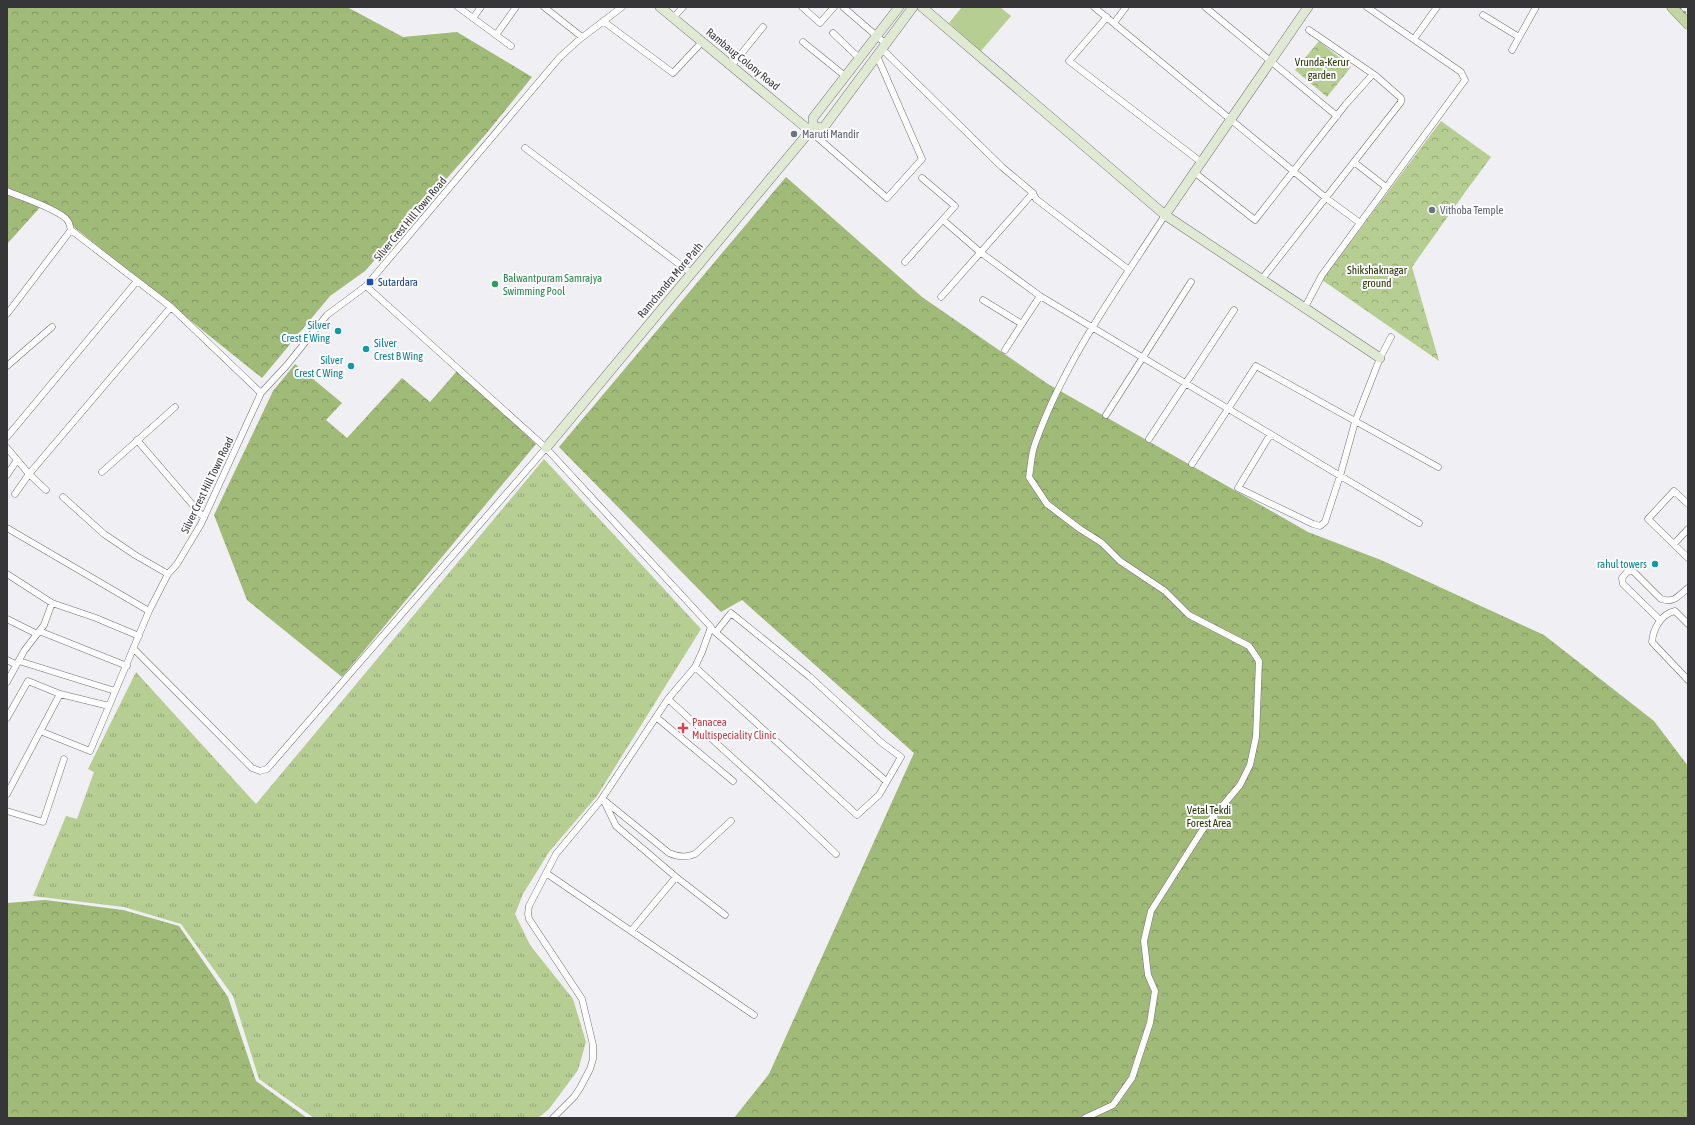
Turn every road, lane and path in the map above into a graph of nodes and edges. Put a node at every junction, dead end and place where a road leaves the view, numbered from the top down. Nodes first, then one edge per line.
1 (458, 7) edge
2 (481, 7) edge
3 (516, 7) edge
4 (544, 7) edge
5 (622, 7) edge
6 (660, 7) edge
7 (683, 7) edge
8 (802, 7) edge
9 (834, 7) edge
10 (843, 7) edge
11 (899, 7) edge
12 (913, 7) edge
13 (922, 7) edge
14 (1094, 7) edge
15 (1126, 7) edge
16 (1205, 7) edge
17 (1308, 7) edge
18 (1367, 7) edge
19 (1437, 7) edge
20 (1536, 7) edge
21 (1672, 7) edge
22 (1483, 15) dead end
23 (1107, 17) junction
24 (473, 18) junction
25 (673, 18) junction
26 (603, 21) junction
27 (1114, 23) junction
28 (1688, 24) edge
29 (763, 27) dead end
30 (1309, 30) dead end
31 (832, 33) dead end
32 (496, 35) junction
33 (876, 36) junction
34 (582, 37) junction
35 (1519, 37) junction
36 (1414, 39) junction
37 (702, 42) junction
38 (803, 42) dead end
39 (511, 46) dead end
40 (882, 50) junction
41 (1512, 50) dead end
42 (859, 58) junction
43 (1271, 61) junction
44 (732, 65) junction
45 (1373, 74) junction
46 (845, 76) junction
47 (1337, 116) junction
48 (1231, 119) junction
49 (812, 129) junction
50 (525, 148) dead end
51 (1201, 162) junction
52 (1354, 162) junction
53 (1293, 171) junction
54 (1194, 172) junction
55 (922, 178) dead end
56 (1386, 187) junction
57 (8, 193) edge
58 (1033, 193) junction
59 (1326, 198) junction
60 (1165, 215) junction
61 (942, 220) junction
62 (1360, 223) junction
63 (71, 230) junction
64 (980, 252) junction
65 (905, 262) dead end
66 (1129, 270) junction
67 (691, 273) junction
68 (1262, 279) junction
69 (137, 281) junction
70 (1190, 282) dead end
71 (366, 286) junction
72 (1040, 296) junction
73 (941, 297) dead end
74 (983, 300) dead end
75 (171, 307) junction
76 (1305, 307) junction
77 (1234, 310) dead end
78 (7, 314) edge
79 (1022, 324) junction
80 (52, 327) dead end
81 (1092, 328) junction
82 (1391, 337) dead end
83 (1005, 350) dead end
84 (1142, 358) junction
85 (1380, 358) junction
86 (7, 366) edge
87 (1185, 384) junction
88 (261, 394) junction
89 (174, 407) dead end
90 (1227, 409) junction
91 (1106, 415) dead end
92 (1355, 422) junction
93 (1270, 435) junction
94 (7, 437) edge
95 (1150, 439) dead end
96 (137, 440) junction
97 (7, 448) edge
98 (546, 448) junction
99 (17, 460) junction
100 (1192, 464) dead end
101 (1438, 467) dead end
102 (102, 472) dead end
103 (28, 474) junction
104 (7, 475) edge
105 (1340, 476) junction
106 (46, 490) dead end
107 (15, 494) dead end
108 (63, 497) dead end
109 (1688, 504) edge
110 (204, 518) junction
111 (1419, 523) dead end
112 (7, 528) edge
113 (1688, 529) edge
114 (1674, 544) junction
115 (1688, 558) edge
116 (7, 574) edge
117 (168, 574) junction
118 (1688, 588) edge
119 (52, 603) junction
120 (149, 611) junction
121 (7, 619) edge
122 (1660, 620) junction
123 (1688, 624) edge
124 (711, 627) junction
125 (38, 632) junction
126 (716, 632) junction
127 (139, 636) junction
128 (134, 649) junction
129 (7, 660) edge
130 (17, 662) junction
131 (127, 666) junction
132 (695, 667) junction
133 (1687, 678) edge
134 (7, 682) edge
135 (115, 690) junction
136 (60, 694) junction
137 (668, 699) junction
138 (108, 706) junction
139 (656, 717) junction
140 (7, 718) edge
141 (40, 731) junction
142 (64, 759) dead end
143 (733, 781) dead end
144 (886, 781) junction
145 (7, 794) edge
146 (602, 799) junction
147 (7, 811) edge
148 (731, 821) dead end
149 (836, 854) dead end
150 (546, 873) junction
151 (676, 877) junction
152 (725, 915) dead end
153 (631, 931) junction
154 (754, 1015) dead end
155 (553, 1118) edge
156 (1085, 1118) edge

1 - 24 street
2 - 24 street
3 - 32 street
4 - 34 street
5 - 26 street, Silver Crest Hill Town Road
6 - 25 street, Rambaug Colony Road
7 - 25 street
8 - 9 street
10 - 33 street
11 - 33 street, Ramchandra More Path
12 - 40 street, Ramchandra More Path
13 - 60 street
14 - 23 street
15 - 27 street
16 - 43 street
17 - 43 street
18 - 36 street
19 - 36 street
20 - 35 street
21 - 28 main road
22 - 35 street
23 - 27 street
23 - 51 street
24 - 32 street
25 - 37 street, Rambaug Colony Road
26 - 34 street, Silver Crest Hill Town Road
26 - 37 street
27 - 48 street
29 - 44 street
30 - 45 street
31 - 42 street
32 - 39 street
33 - 40 street
33 - 42 street, Ramchandra More Path
34 - 71 street, Silver Crest Hill Town Road
35 - 41 street
36 - 56 street
37 - 44 street, Rambaug Colony Road
38 - 46 street
40 - 49 street, Ramchandra More Path
40 - 49 street
40 - 58 street
42 - 46 street, Ramchandra More Path
43 - 47 street
43 - 48 street
44 - 49 street, Rambaug Colony Road
45 - 47 street
45 - 52 street
46 - 49 street, Ramchandra More Path
47 - 53 street
48 - 51 street
48 - 53 street
49 - 67 street, Ramchandra More Path
50 - 67 street
51 - 54 street
52 - 56 street
52 - 59 street
53 - 54 street
53 - 59 street
54 - 60 street
55 - 61 street
56 - 62 street
57 - 63 street
58 - 64 street
58 - 66 street
59 - 62 street
59 - 68 street
60 - 66 street
60 - 68 street
61 - 64 street
61 - 65 street
62 - 76 street
63 - 69 street
63 - 78 street
64 - 72 street
64 - 73 street
66 - 81 street
67 - 98 street, Ramchandra More Path
68 - 76 street
69 - 75 street
69 - 94 street
70 - 84 street
71 - 88 street, Silver Crest Hill Town Road
71 - 98 street
72 - 79 street
72 - 81 street
74 - 79 street
75 - 88 street
75 - 103 street
76 - 85 street
77 - 87 street
79 - 83 street
80 - 86 street
81 - 84 street
81 - 156 street
82 - 85 street
84 - 87 street
84 - 91 street
85 - 92 street
87 - 90 street
87 - 95 street
88 - 110 street, Silver Crest Hill Town Road
89 - 96 street
90 - 92 street
90 - 93 street
90 - 100 street
92 - 101 street
92 - 105 street
93 - 105 street
93 - 105 street
96 - 102 street
96 - 110 street
97 - 99 street
98 - 124 street
98 - 128 street
99 - 103 street
99 - 104 street
103 - 106 street
103 - 107 street
105 - 111 street
108 - 117 street
109 - 114 street
110 - 117 street, Silver Crest Hill Town Road
112 - 120 street
113 - 114 street
114 - 115 street
116 - 119 street
117 - 120 street, Silver Crest Hill Town Road
118 - 122 street
119 - 125 street
119 - 127 street
120 - 127 street, Silver Crest Hill Town Road
121 - 125 street
122 - 123 street
122 - 133 street
124 - 126 street
124 - 132 street
125 - 130 street
125 - 131 street
126 - 144 street
126 - 144 street
127 - 128 street, Silver Crest Hill Town Road
128 - 131 street, Silver Crest Hill Town Road
129 - 130 street
130 - 134 street
130 - 135 street
131 - 135 street, Silver Crest Hill Town Road
132 - 137 street
132 - 144 street
135 - 138 street, Silver Crest Hill Town Road
136 - 138 street
136 - 140 street
136 - 141 street
137 - 139 street
137 - 149 street
138 - 141 street, Silver Crest Hill Town Road
139 - 143 street
139 - 146 street
141 - 145 street
142 - 147 street
146 - 148 street
146 - 150 street
146 - 151 street
150 - 153 street
150 - 155 street
151 - 152 street
151 - 153 street
153 - 154 street

